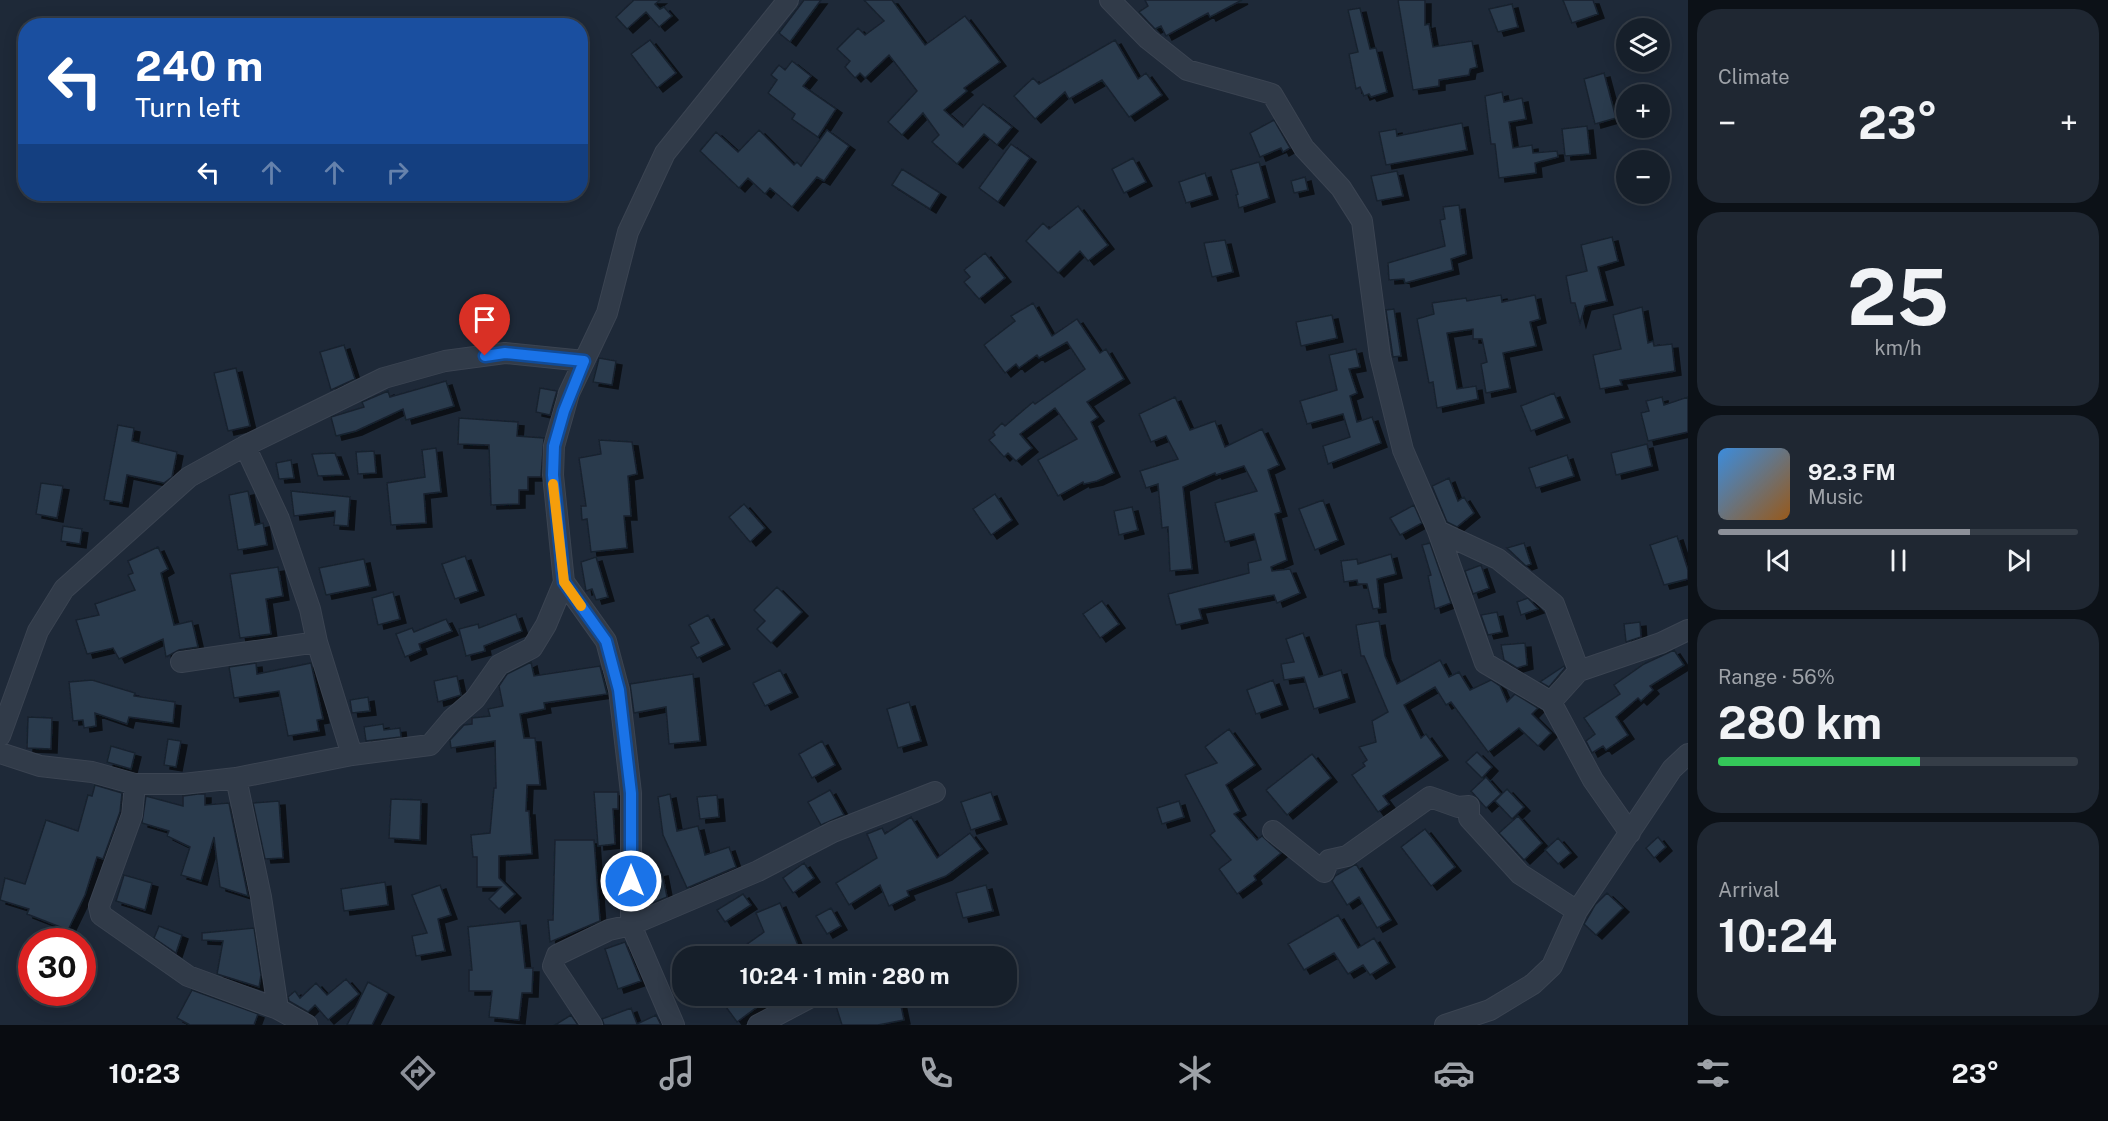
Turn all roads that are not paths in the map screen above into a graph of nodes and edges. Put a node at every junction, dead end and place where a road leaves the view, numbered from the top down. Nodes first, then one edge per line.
1 (788, 0) edge
2 (1110, 0) edge
3 (584, 361) junction
4 (244, 446) junction
5 (1438, 531) junction
6 (564, 582) junction
7 (1688, 630) edge
8 (316, 642) junction
9 (181, 662) dead end
10 (1579, 671) junction
11 (1551, 702) junction
12 (0, 736) edge
13 (0, 753) edge
14 (1688, 753) edge
15 (352, 755) junction
16 (236, 778) junction
17 (135, 784) junction
18 (935, 792) dead end
19 (1273, 831) dead end
20 (1630, 833) junction
21 (1577, 911) junction
22 (632, 925) junction
23 (794, 1006) edge
24 (278, 1009) junction
25 (307, 1025) edge
26 (592, 1025) edge
27 (674, 1025) edge
28 (758, 1025) edge
29 (1445, 1025) edge

1 - 3 street
2 - 5 street
3 - 4 street
3 - 6 street
4 - 8 street
4 - 12 street
5 - 10 street
5 - 11 street
6 - 15 street
6 - 22 street
7 - 10 street
8 - 9 street
8 - 15 street
10 - 11 street
11 - 20 street
13 - 17 street
14 - 20 street
15 - 16 street
16 - 17 street
16 - 24 street
17 - 24 street
18 - 22 street
19 - 21 street
20 - 21 street
21 - 29 street
22 - 26 street
22 - 27 street
23 - 28 street
24 - 25 street

